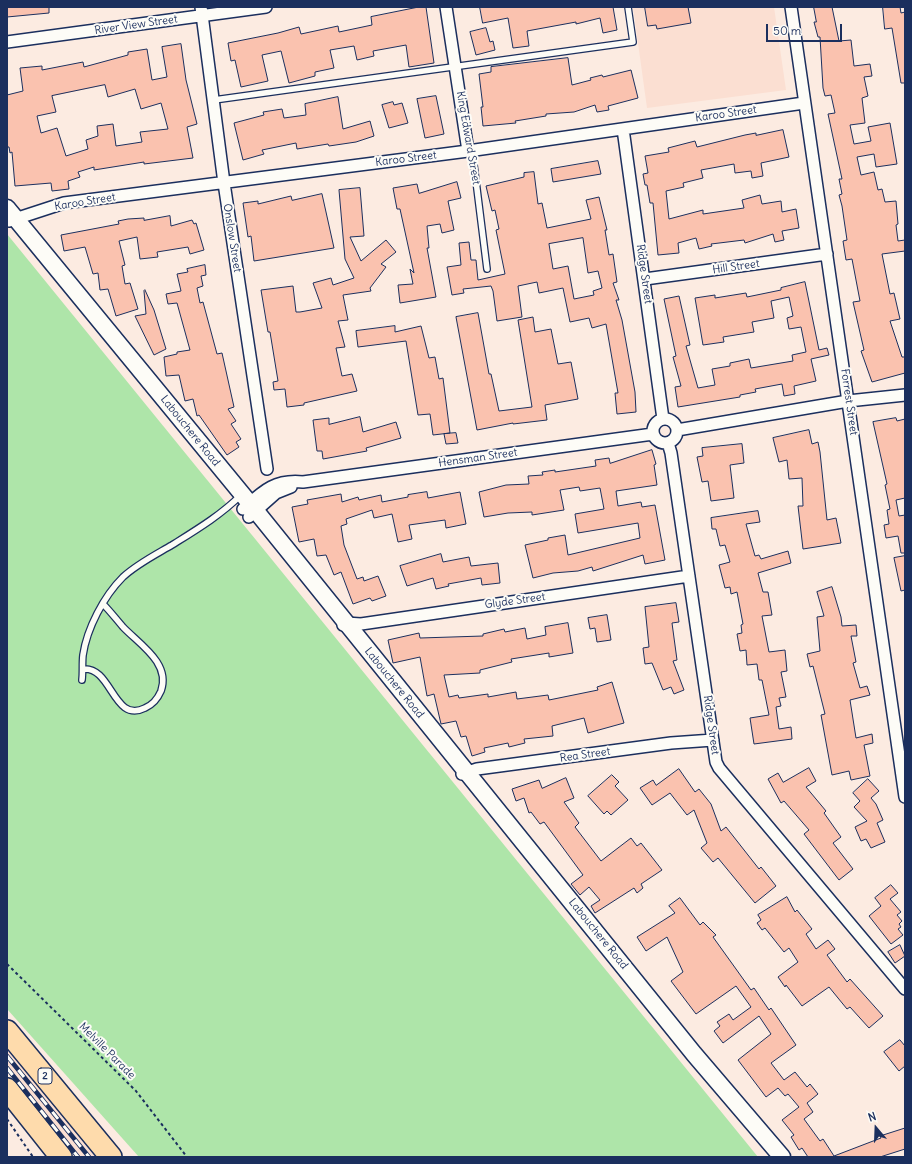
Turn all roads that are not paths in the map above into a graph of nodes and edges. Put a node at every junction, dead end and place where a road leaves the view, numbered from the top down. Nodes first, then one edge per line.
1 (266, 7) edge
2 (446, 7) edge
3 (628, 7) edge
4 (791, 7) edge
5 (201, 12) edge
6 (7, 42) edge
7 (456, 66) junction
8 (214, 100) junction
9 (804, 103) junction
10 (623, 128) junction
11 (468, 151) junction
12 (224, 182) junction
13 (10, 216) edge
14 (827, 254) junction
15 (487, 269) dead end
16 (645, 279) junction
17 (905, 395) edge
18 (848, 401) junction
19 (663, 419) junction
20 (677, 430) junction
21 (653, 434) junction
22 (668, 443) junction
23 (267, 469) dead end
24 (246, 506) junction
25 (689, 576) junction
26 (103, 604) junction
27 (344, 625) junction
28 (83, 669) junction
29 (82, 680) dead end
30 (712, 740) junction
31 (463, 774) junction
32 (905, 797) edge
33 (905, 989) edge
34 (7, 1031) edge
35 (7, 1089) edge
36 (83, 1122) junction
37 (61, 1157) edge
38 (111, 1157) edge
39 (118, 1157) edge
40 (768, 1157) edge
41 (782, 1157) edge

1 - 5 street, River View Street
2 - 7 street, King Edward Street
3 - 7 lane
4 - 9 street, Forrest Street
5 - 6 street, River View Street
5 - 8 street, Onslow Street
7 - 8 lane
7 - 11 street, King Edward Street
8 - 12 street, Onslow Street
9 - 10 street, Karoo Street
9 - 14 street, Forrest Street
10 - 11 street, Karoo Street
10 - 16 street, Ridge Street
11 - 12 street, Karoo Street
11 - 15 lane, King Edward Street
12 - 13 street, Karoo Street
12 - 23 street, Onslow Street
13 - 24 main road, Labouchere Road
14 - 16 street, Hill Street
14 - 18 street, Forrest Street
16 - 19 street, Ridge Street
17 - 18 street
18 - 20 street
18 - 32 street, Forrest Street
19 - 20 street
19 - 21 street
20 - 22 street
21 - 22 street
21 - 24 street, Hensman Street
22 - 25 street, Ridge Street
24 - 26 lane
24 - 27 main road, Labouchere Road
25 - 27 street, Glyde Street
25 - 30 street, Ridge Street
26 - 28 lane
26 - 28 lane
27 - 31 main road, Labouchere Road
28 - 29 lane
30 - 31 street, Rea Street
30 - 33 street, Ridge Street
31 - 40 main road, Labouchere Road
31 - 41 main road, Labouchere Road
34 - 36 highway, 2
35 - 37 highway
36 - 38 highway, 2
36 - 39 highway

